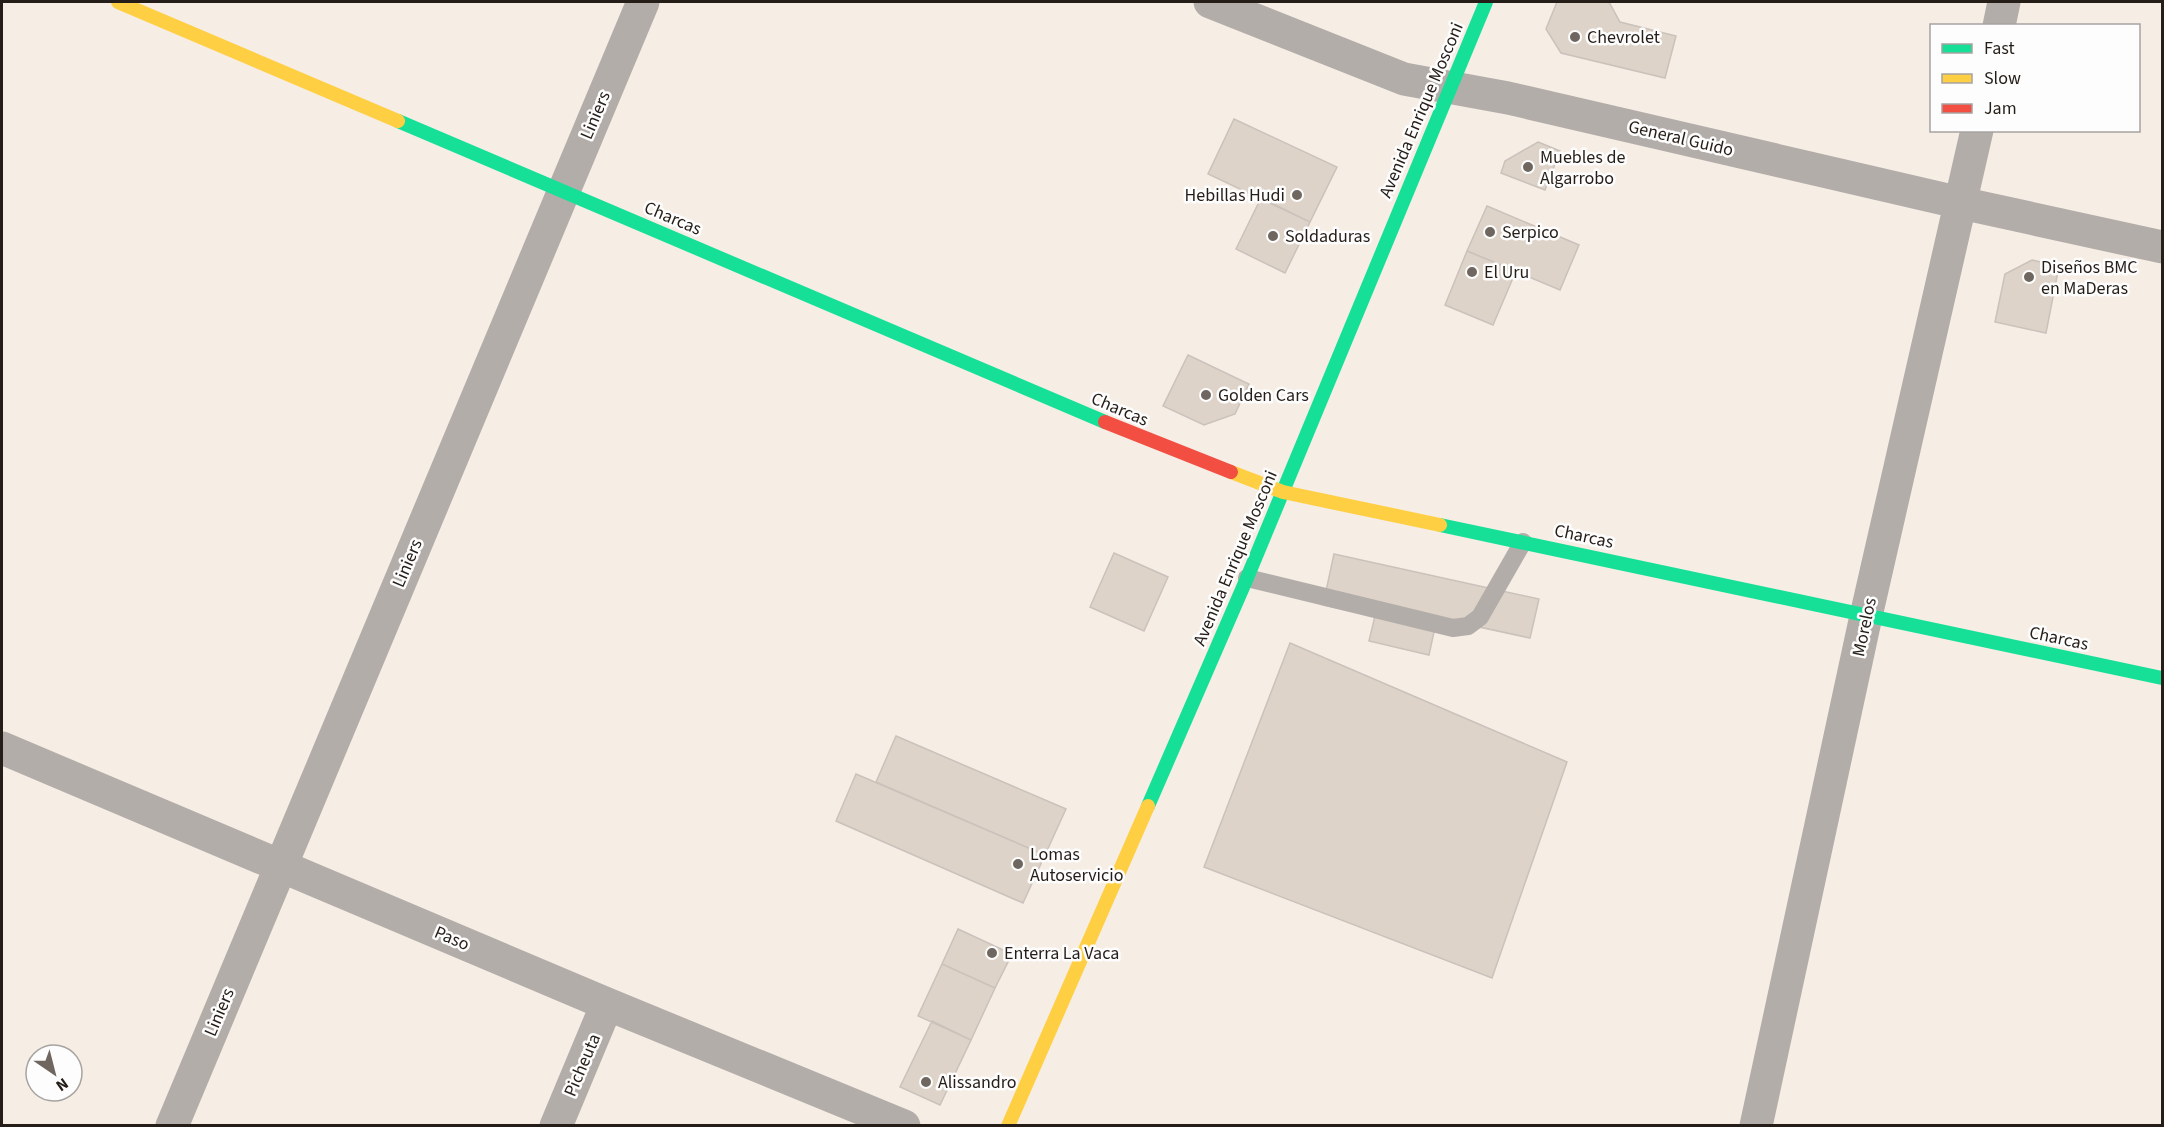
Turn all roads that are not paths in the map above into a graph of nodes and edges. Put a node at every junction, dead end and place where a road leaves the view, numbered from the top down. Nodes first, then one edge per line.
1 (117, 2) edge
2 (643, 2) edge
3 (1210, 2) edge
4 (1486, 2) edge
5 (2004, 2) edge
6 (1999, 24) edge
7 (1449, 88) junction
8 (1977, 132) edge
9 (563, 190) junction
10 (1961, 203) junction
11 (2163, 247) edge
12 (1283, 492) junction
13 (1523, 542) junction
14 (1247, 578) junction
15 (1866, 616) junction
16 (2163, 678) edge
17 (2, 748) edge
18 (281, 865) junction
19 (607, 1004) junction
20 (171, 1125) edge
21 (556, 1125) edge
22 (903, 1125) edge
23 (1008, 1125) edge
24 (1756, 1125) edge

1 - 9 street, Charcas
2 - 9 street, Liniers
3 - 7 street, General Guido
4 - 7 street, Avenida Enrique Mosconi
5 - 6 street
7 - 10 street, General Guido
7 - 12 street, Avenida Enrique Mosconi
8 - 10 street, Morelos
9 - 12 street, Charcas
9 - 18 street, Liniers
10 - 11 street, General Guido
10 - 15 street, Morelos
12 - 13 street, Charcas
12 - 14 street, Avenida Enrique Mosconi
13 - 14 lane
13 - 15 street, Charcas
14 - 23 street, Avenida Enrique Mosconi
15 - 16 street, Charcas
15 - 24 street, Morelos
17 - 18 street, Paso
18 - 19 street, Paso
18 - 20 street, Liniers
19 - 21 street, Picheuta
19 - 22 street, Paso

